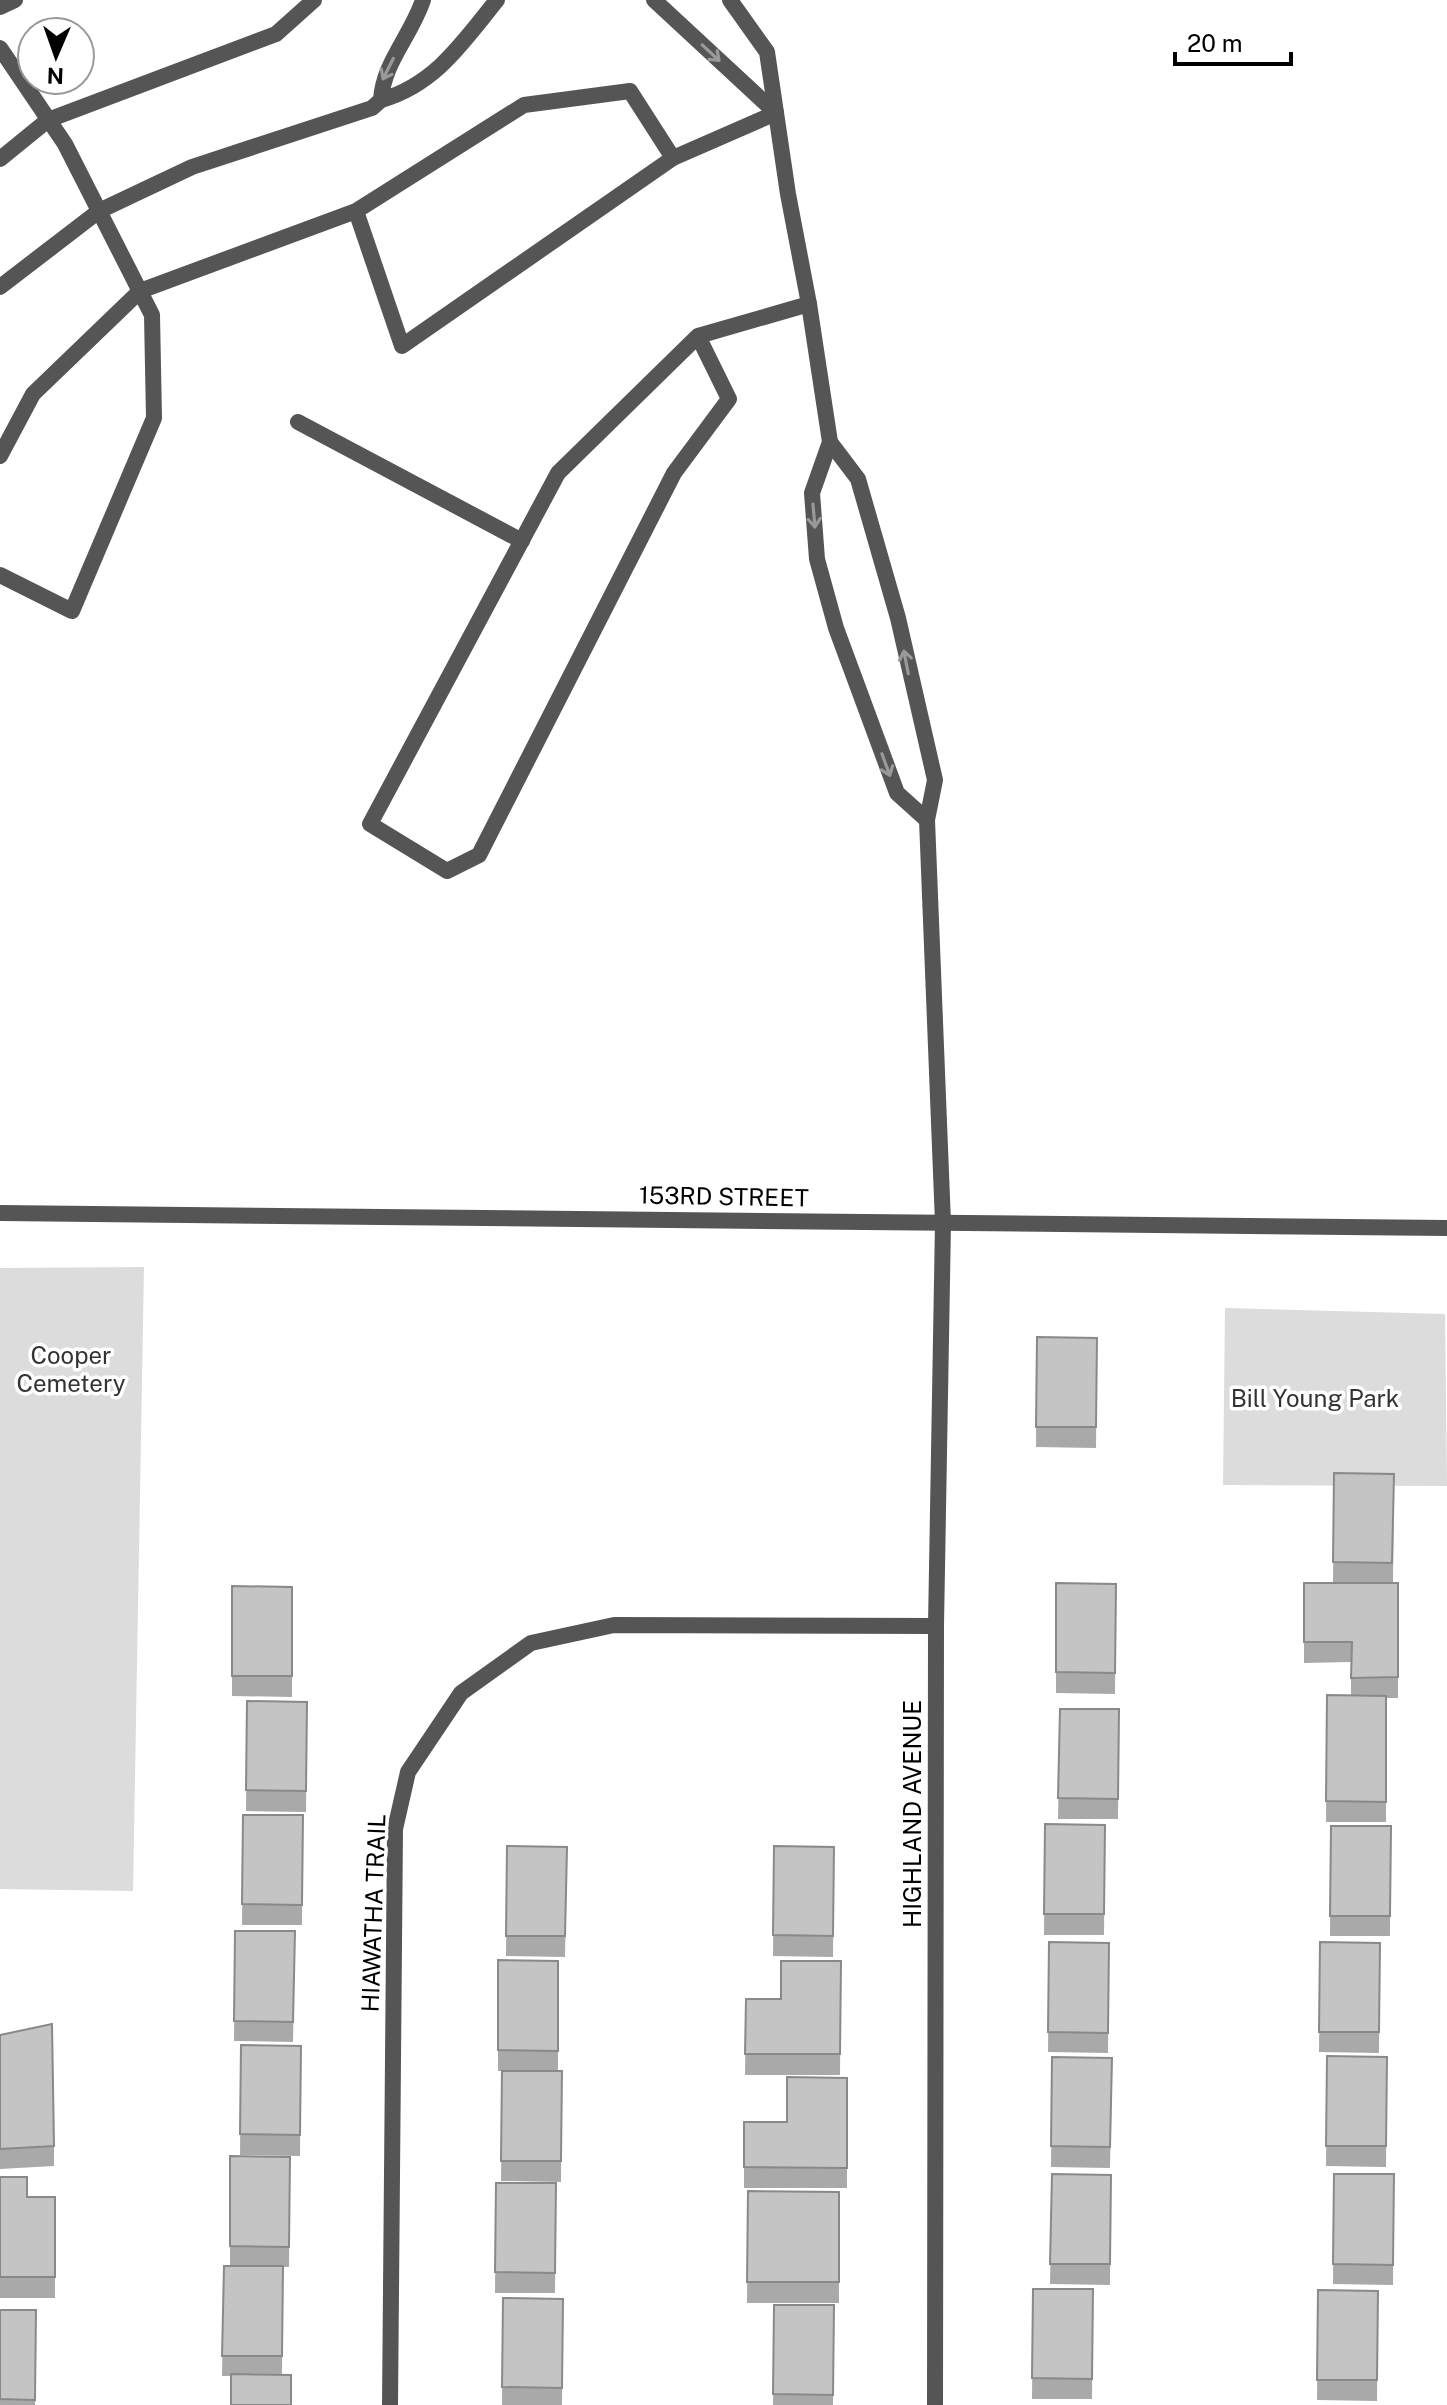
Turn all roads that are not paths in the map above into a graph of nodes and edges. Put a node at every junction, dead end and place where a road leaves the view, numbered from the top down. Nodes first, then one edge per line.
1 (15, 0) edge
2 (314, 0) edge
3 (423, 0) edge
4 (497, 0) edge
5 (654, 0) edge
6 (730, 0) edge
7 (0, 7) edge
8 (0, 48) edge
9 (381, 100) junction
10 (776, 113) junction
11 (48, 120) junction
12 (673, 158) junction
13 (0, 159) edge
14 (99, 211) junction
15 (356, 211) junction
16 (0, 287) edge
17 (140, 291) junction
18 (809, 304) junction
19 (698, 336) junction
20 (298, 422) dead end
21 (830, 442) junction
22 (0, 456) edge
23 (522, 541) junction
24 (0, 575) edge
25 (927, 820) junction
26 (0, 1213) edge
27 (943, 1223) junction
28 (1447, 1228) edge
29 (936, 1626) junction
30 (390, 2405) edge
31 (935, 2405) edge

1 - 7 street
2 - 11 street
3 -> 9 street
4 - 9 street
5 -> 10 street
6 - 10 street
8 - 11 street
9 - 14 street
10 - 12 street
10 - 18 street
11 - 13 street
11 - 14 street
12 - 15 street
12 - 15 street
14 - 16 street
14 - 17 street
15 - 17 street
17 - 22 street
17 - 24 street
18 - 19 street
18 - 21 street
19 - 23 street
19 - 23 street
20 - 23 street
25 -> 21 street, HIGHLAND AVENUE
21 -> 25 street
25 - 27 street, HIGHLAND AVENUE
26 - 27 street, 153RD STREET
27 - 28 street, 153RD STREET
27 - 29 street, HIGHLAND AVENUE
29 - 30 street, HIAWATHA TRAIL
29 - 31 street, HIGHLAND AVENUE

